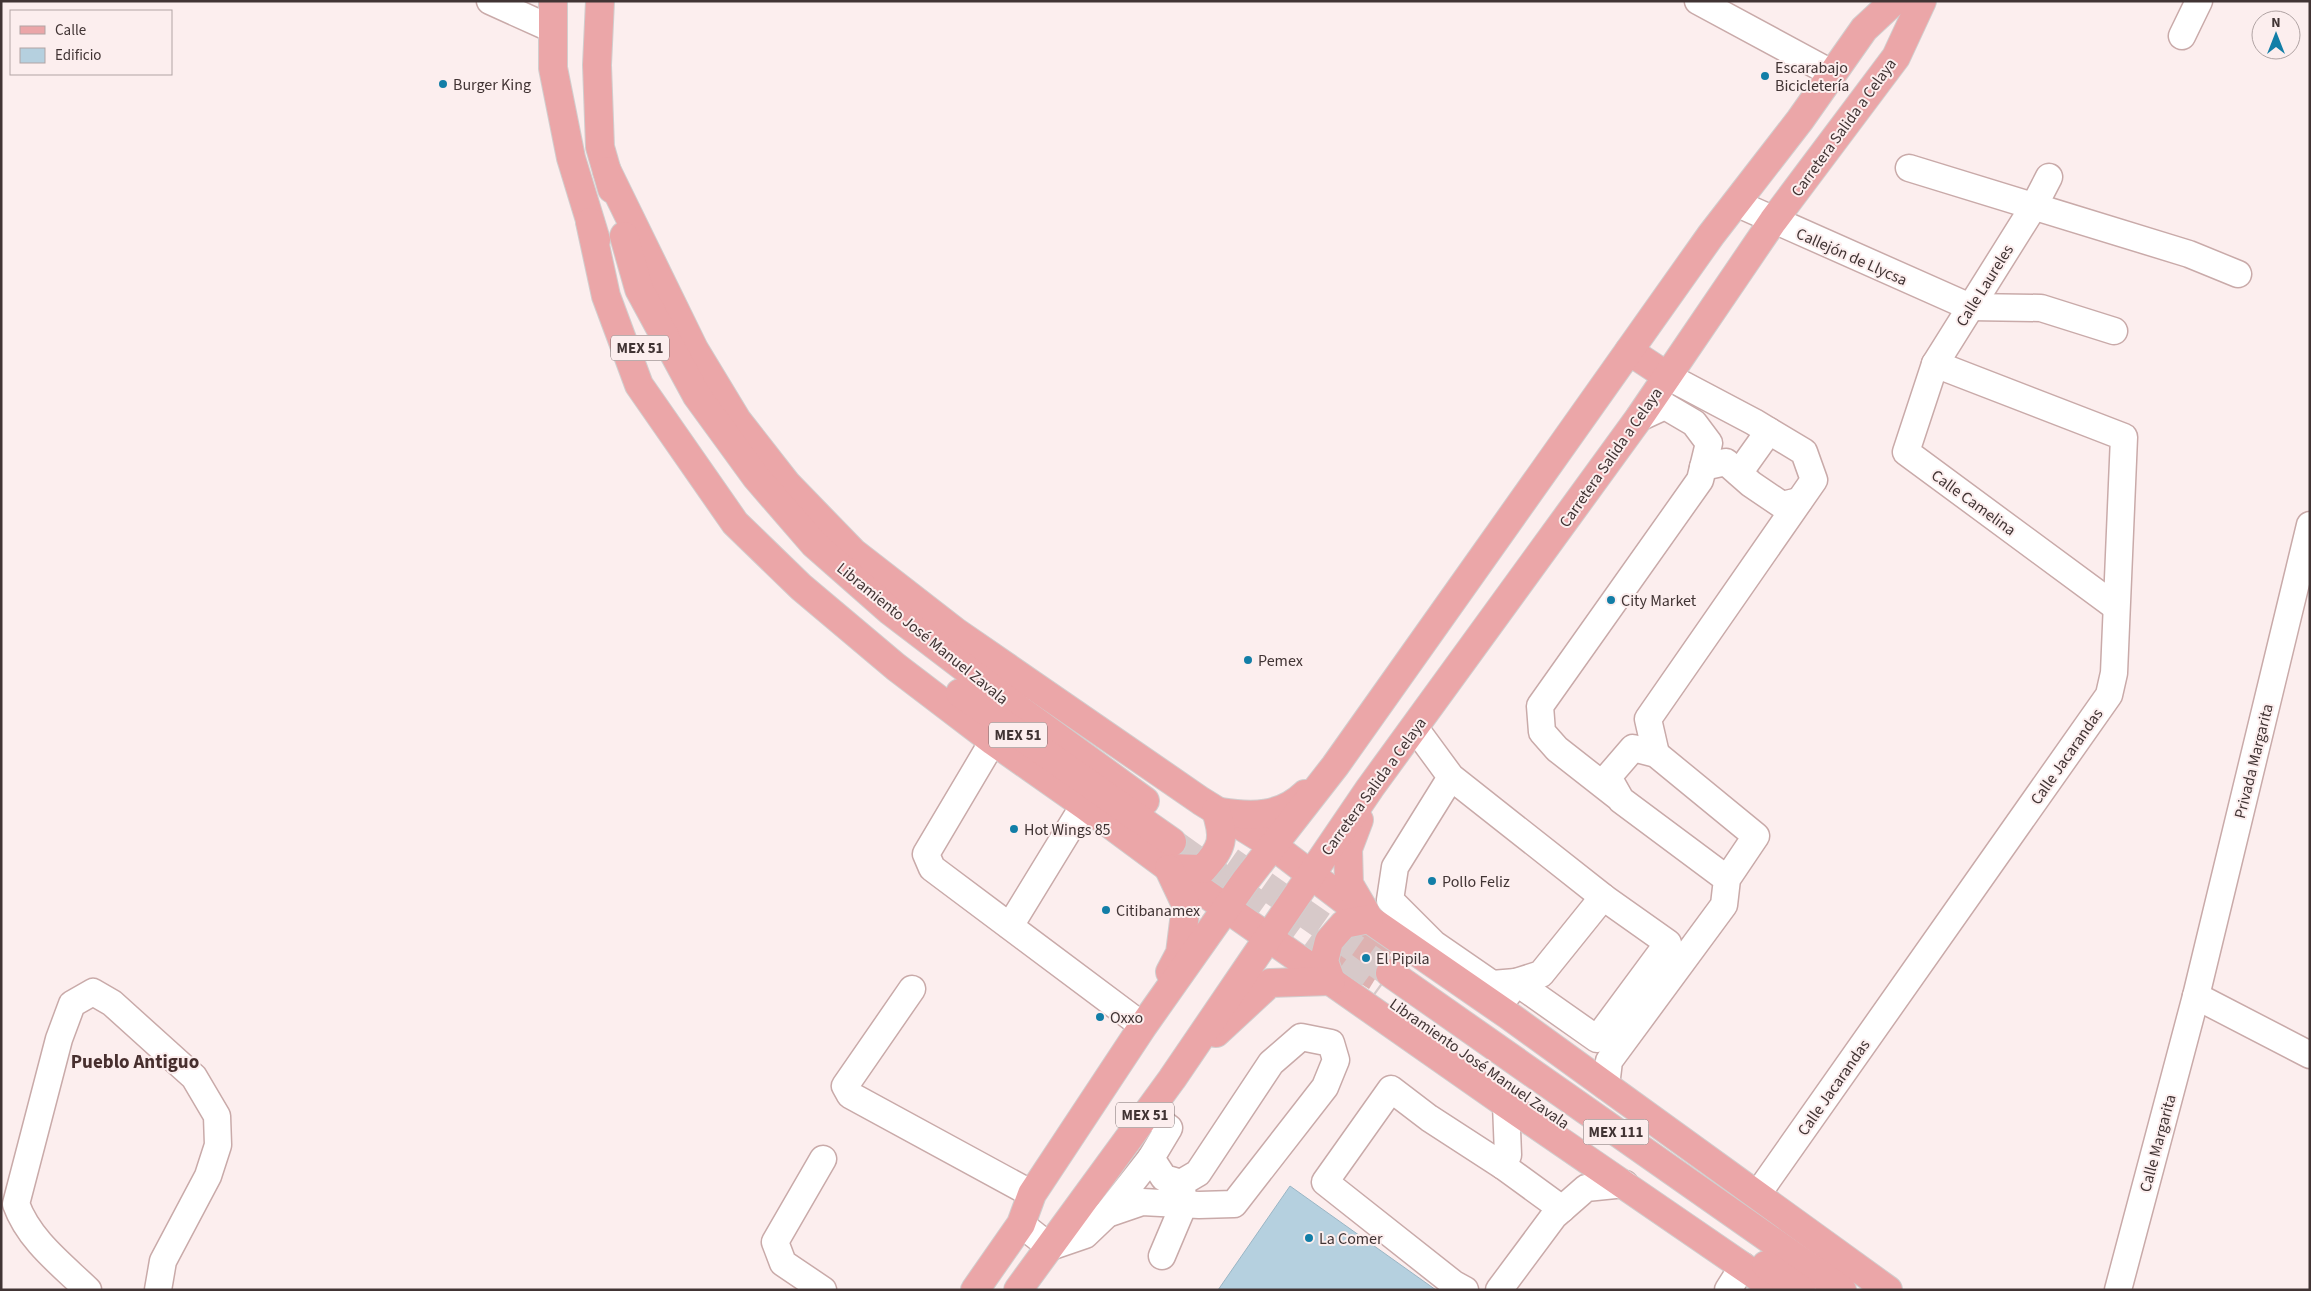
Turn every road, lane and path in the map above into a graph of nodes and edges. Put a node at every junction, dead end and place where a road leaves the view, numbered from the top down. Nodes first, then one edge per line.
1 (490, 1) edge
2 (553, 1) edge
3 (600, 1) edge
4 (1698, 1) edge
5 (1894, 1) edge
6 (1922, 1) edge
7 (2199, 1) edge
8 (552, 29) junction
9 (2182, 36) dead end
10 (1833, 74) junction
11 (1909, 168) dead end
12 (607, 171) junction
13 (2049, 178) dead end
14 (1736, 203) junction
15 (2034, 206) junction
16 (1773, 221) junction
17 (590, 222) junction
18 (2238, 274) dead end
19 (1970, 307) junction
20 (2114, 332) dead end
21 (1629, 351) junction
22 (1935, 364) junction
23 (1667, 376) junction
24 (1639, 418) junction
25 (1769, 431) junction
26 (1703, 467) junction
27 (1739, 473) junction
28 (1799, 501) junction
29 (2310, 525) edge
30 (2306, 559) edge
31 (2116, 607) junction
32 (1415, 728) junction
33 (993, 741) junction
34 (1656, 754) junction
35 (1335, 766) junction
36 (1450, 777) junction
37 (1370, 788) junction
38 (1621, 800) junction
39 (1084, 805) junction
40 (1216, 811) junction
41 (1272, 845) junction
42 (1174, 846) junction
43 (1311, 874) junction
44 (1727, 878) junction
45 (1603, 897) junction
46 (1226, 908) junction
47 (1369, 918) junction
48 (1010, 926) junction
49 (1267, 937) junction
50 (1331, 981) junction
51 (1516, 982) junction
52 (912, 989) dead end
53 (2196, 996) junction
54 (1508, 1015) junction
55 (1143, 1026) junction
56 (2310, 1055) edge
57 (1172, 1079) junction
58 (1606, 1086) junction
59 (1506, 1104) junction
60 (1148, 1112) junction
61 (1151, 1158) junction
62 (823, 1159) dead end
63 (1503, 1166) junction
64 (1625, 1184) junction
65 (1032, 1194) junction
66 (1182, 1194) junction
67 (1757, 1195) junction
68 (1562, 1209) junction
69 (1107, 1214) junction
70 (1021, 1224) junction
71 (1050, 1247) junction
72 (1162, 1256) dead end
73 (1743, 1266) junction
74 (88, 1290) edge
75 (158, 1290) edge
76 (823, 1290) edge
77 (975, 1290) edge
78 (1018, 1290) edge
79 (1465, 1290) edge
80 (1498, 1290) edge
81 (1728, 1290) edge
82 (1777, 1290) edge
83 (1802, 1290) edge
84 (1842, 1290) edge
85 (1888, 1290) edge
86 (2118, 1290) edge

1 - 8 street
2 - 8 main road, Libramiento José Manuel Zavala / MEX 51
3 - 12 main road, Libramiento José Manuel Zavala / MEX 51
4 - 10 street
5 - 10 main road, MEX 51
6 - 16 main road, Carretera Salida a Celaya / MEX 51
7 - 9 street
8 - 17 main road, Libramiento José Manuel Zavala / MEX 51
10 - 14 main road, MEX 51
11 - 15 street
12 - 40 main road
12 - 42 main road, Libramiento José Manuel Zavala / MEX 51
13 - 15 street, Calle Laureles
14 - 16 street, Callejón de Llycsa
14 - 21 main road, MEX 51
15 - 18 street
15 - 19 street, Calle Laureles
16 - 19 street, Callejón de Llycsa
16 - 23 main road, Carretera Salida a Celaya / MEX 51
17 - 33 main road
17 - 42 main road, Libramiento José Manuel Zavala / MEX 51
19 - 20 street
19 - 22 street, Calle Laureles
21 - 23 main road
21 - 35 main road, MEX 51
22 - 31 street, Calle Camelina
22 - 31 street, Calle Jacarandas
23 - 24 main road, Carretera Salida a Celaya / MEX 51
23 - 25 street
24 - 26 street
24 - 32 main road, Carretera Salida a Celaya / MEX 51
25 - 27 street
25 - 28 street
26 - 27 street
26 - 38 street
27 - 28 street
28 - 34 street
29 - 30 street, Privada Margarita
30 - 53 street, Privada Margarita
31 - 67 street, Calle Jacarandas
32 - 36 street
32 - 37 main road, Carretera Salida a Celaya / MEX 51
33 - 39 main road
33 - 48 street
34 - 38 street
34 - 44 street
35 - 40 main road
35 - 41 main road, MEX 51
36 - 45 street
36 - 51 street
37 - 43 main road, Carretera Salida a Celaya / MEX 51
37 - 47 main road
38 - 44 street
39 - 42 main road
39 - 48 street
40 - 41 main road
40 - 42 main road
41 - 43 main road
41 - 46 main road, MEX 51
42 - 46 main road
42 - 55 main road
43 - 47 main road
43 - 49 main road, Carretera Salida a Celaya / MEX 51
44 - 58 street
45 - 51 street
45 - 51 street
46 - 49 main road
46 - 55 main road, MEX 51
47 - 50 main road
47 - 54 main road
48 - 55 street
49 - 50 main road
49 - 57 main road, MEX 51
50 - 57 main road
50 - 59 main road
51 - 54 street
52 - 65 street
53 - 56 street
53 - 86 street, Calle Margarita
54 - 58 main road
55 - 65 main road, MEX 51
57 - 60 main road, MEX 51
58 - 67 main road
59 - 63 street
59 - 64 main road
60 - 61 street
60 - 71 main road, MEX 51
61 - 66 street
61 - 69 street
62 - 76 street
63 - 68 street
63 - 79 street
64 - 68 street
64 - 73 main road
65 - 70 main road, MEX 51
66 - 66 street
66 - 69 street
66 - 72 street
67 - 85 main road
68 - 80 street
69 - 71 street
70 - 71 street
70 - 77 main road, MEX 51
71 - 78 main road, MEX 51
73 - 81 street
73 - 82 main road
74 - 75 street
83 - 84 main road, Libramiento José Manuel Zavala / MEX 111

